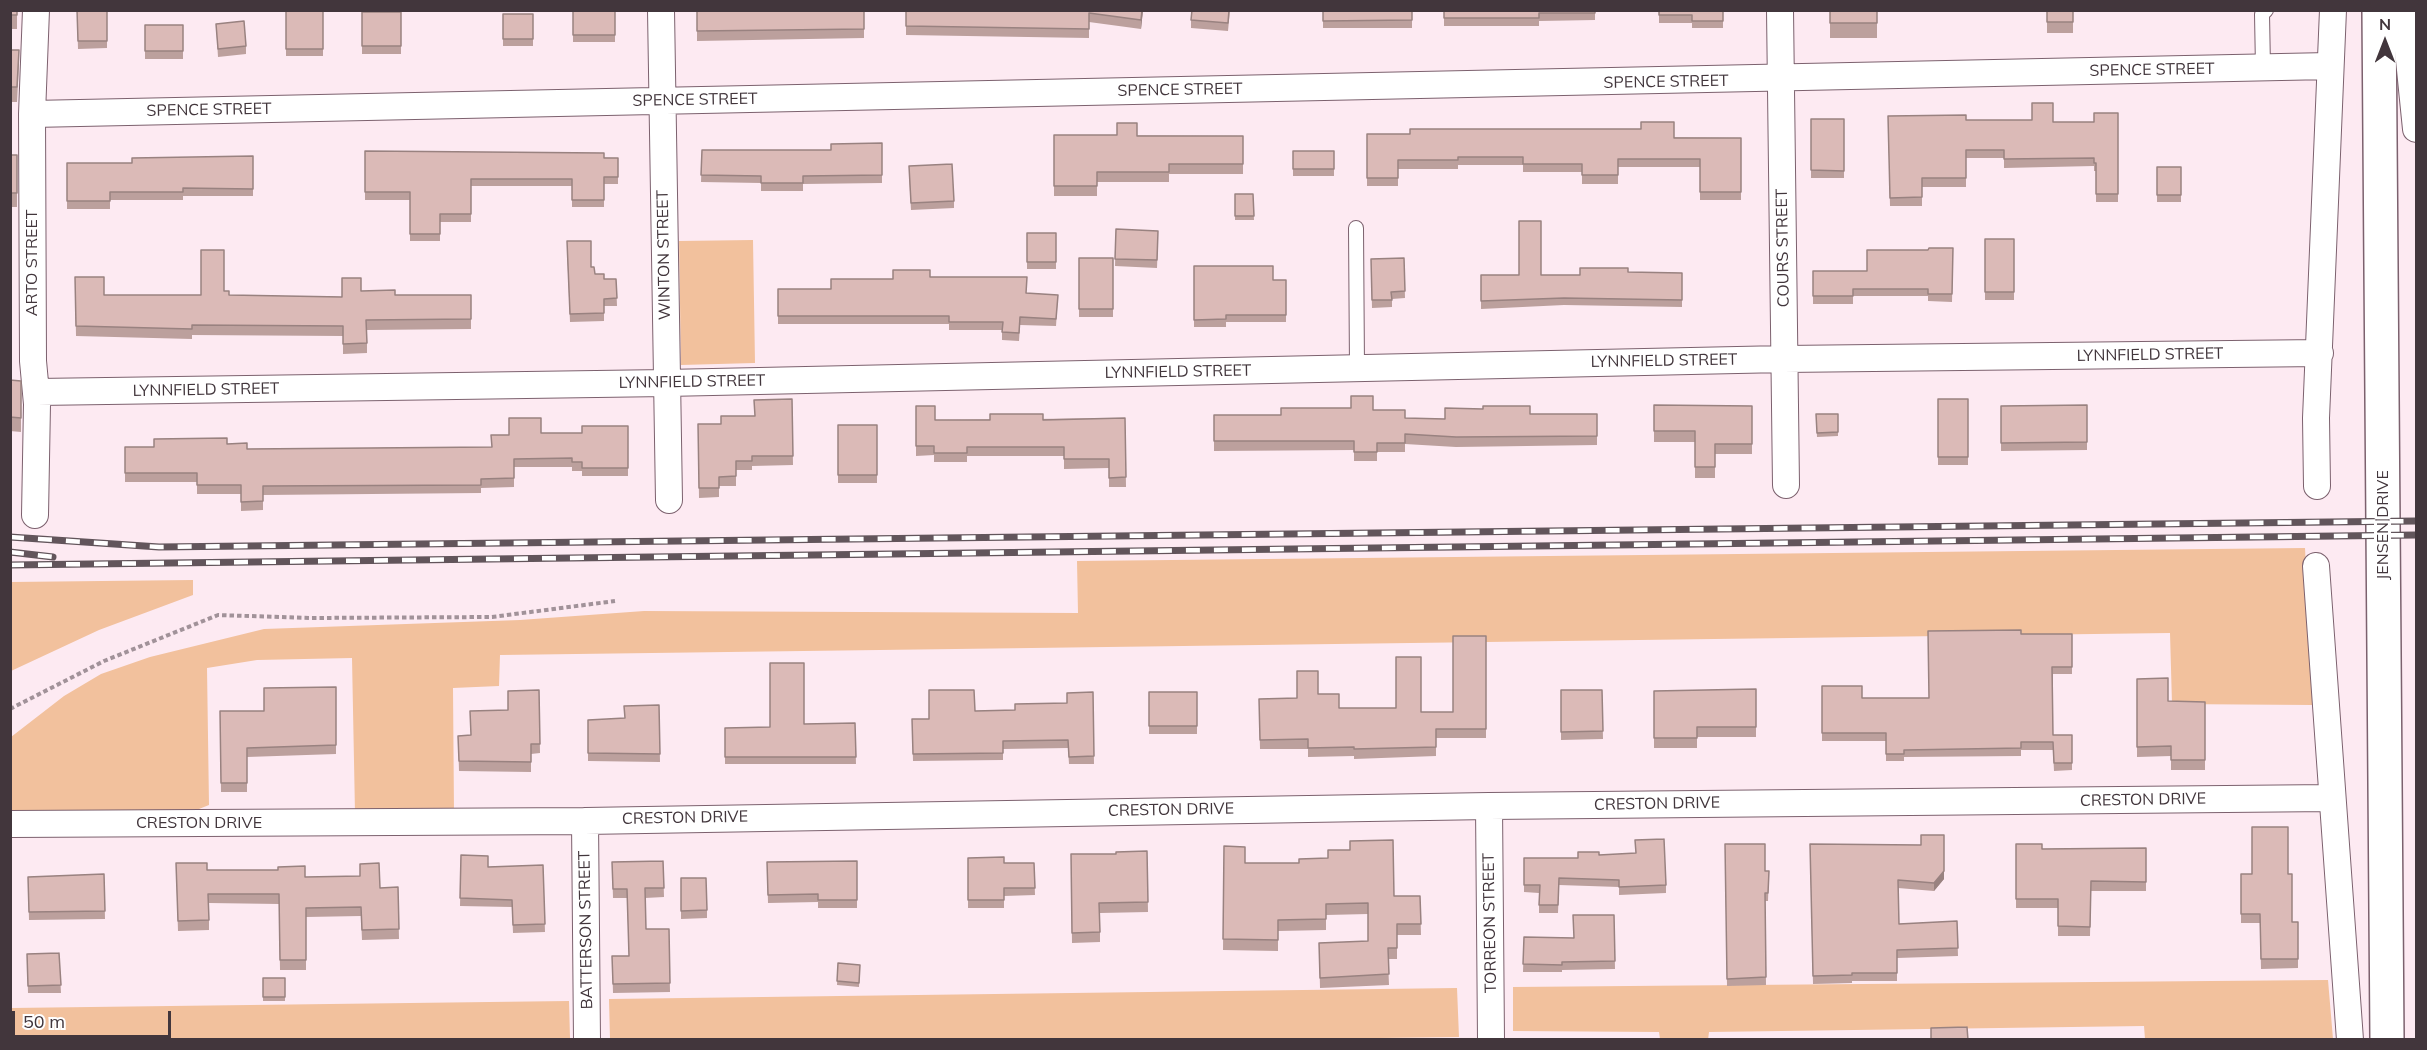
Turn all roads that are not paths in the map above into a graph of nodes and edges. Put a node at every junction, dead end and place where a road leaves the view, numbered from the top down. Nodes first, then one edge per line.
1 (36, 10) edge
2 (661, 10) edge
3 (1780, 10) edge
4 (2333, 10) edge
5 (2379, 10) edge
6 (2404, 10) edge
7 (2261, 12) edge
8 (2329, 66) junction
9 (2263, 68) junction
10 (1780, 80) junction
11 (661, 101) junction
12 (32, 114) junction
13 (2416, 129) edge
14 (1356, 228) dead end
15 (2320, 353) junction
16 (1784, 358) junction
17 (1357, 368) junction
18 (666, 382) junction
19 (37, 392) junction
20 (1786, 485) dead end
21 (2317, 486) dead end
22 (669, 500) dead end
23 (35, 515) dead end
24 (2316, 566) dead end
25 (2331, 798) junction
26 (1489, 806) junction
27 (585, 821) junction
28 (10, 825) edge
29 (587, 1040) edge
30 (1491, 1040) edge
31 (2350, 1040) edge
32 (2387, 1040) edge

1 - 12 street, ARTO STREET
2 - 11 street, WINTON STREET
3 - 10 street, COURS STREET
4 - 8 street
5 - 32 main road, JENSEN DRIVE
6 - 13 street
7 - 9 lane
8 - 9 street, SPENCE STREET
8 - 15 street
9 - 10 street, SPENCE STREET
10 - 11 street, SPENCE STREET
10 - 16 street, COURS STREET
11 - 12 street, SPENCE STREET
11 - 18 street, WINTON STREET
12 - 19 street, ARTO STREET
14 - 17 lane
15 - 16 street, LYNNFIELD STREET
15 - 21 street
16 - 17 street, LYNNFIELD STREET
16 - 20 street, COURS STREET
17 - 18 street, LYNNFIELD STREET
18 - 19 street, LYNNFIELD STREET
18 - 22 street, WINTON STREET
19 - 23 street, ARTO STREET
24 - 25 street
25 - 26 street, CRESTON DRIVE
25 - 31 street
26 - 27 street, CRESTON DRIVE
26 - 30 street, TORREON STREET
27 - 28 street, CRESTON DRIVE
27 - 29 street, BATTERSON STREET

